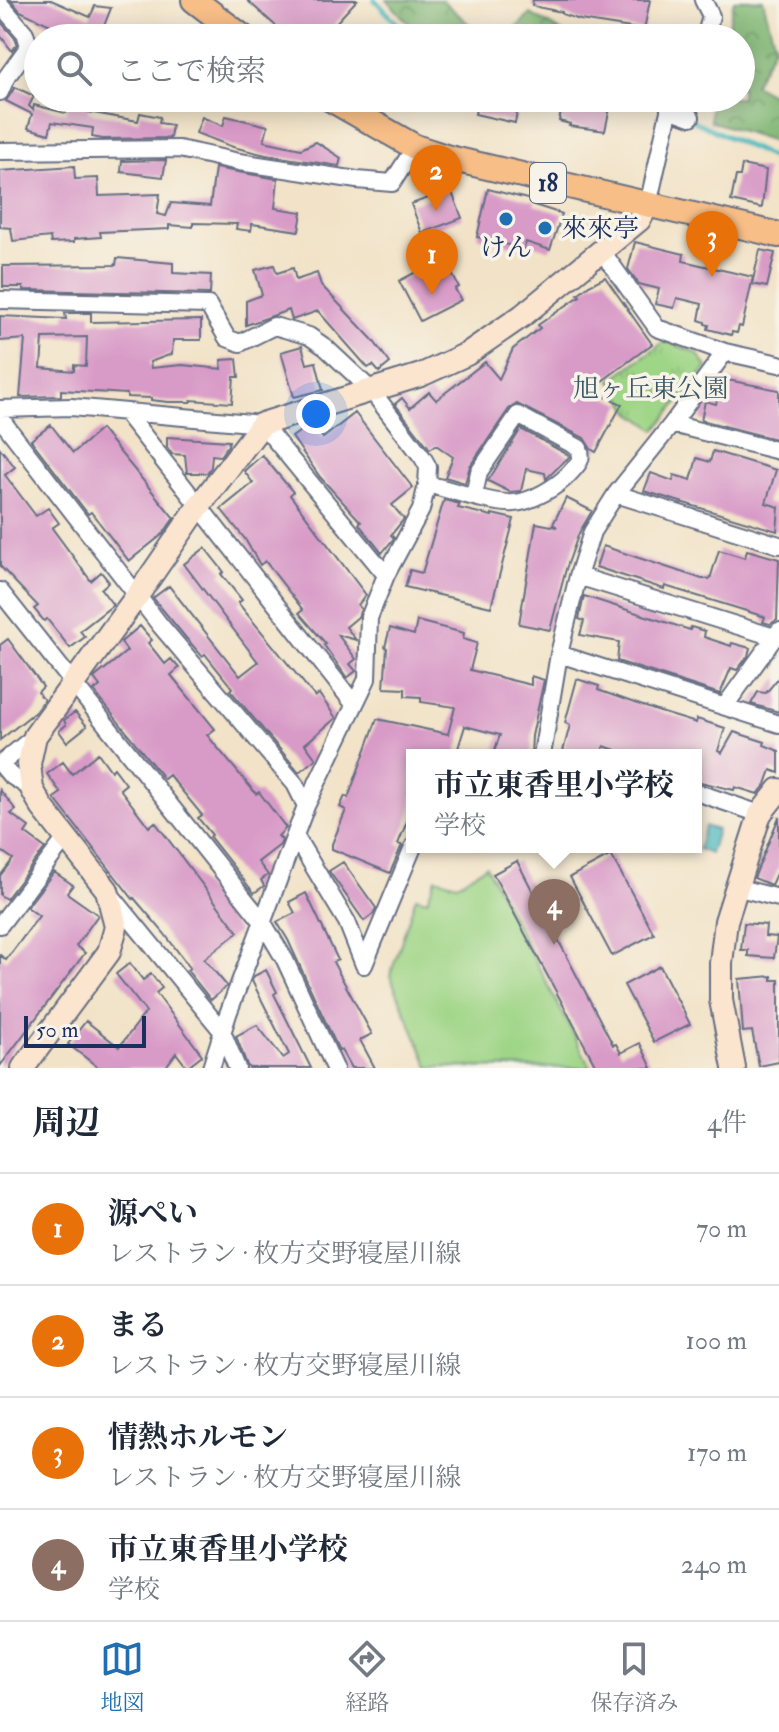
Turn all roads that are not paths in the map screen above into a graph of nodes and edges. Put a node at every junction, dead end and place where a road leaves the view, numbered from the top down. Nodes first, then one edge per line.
1 (194, 0) edge
2 (703, 0) edge
3 (0, 4) edge
4 (226, 24) edge
5 (709, 24) edge
6 (24, 32) edge
7 (24, 53) edge
8 (0, 92) edge
9 (354, 112) edge
10 (668, 112) edge
11 (683, 112) edge
12 (691, 117) dead end
13 (415, 147) junction
14 (0, 151) edge
15 (648, 205) junction
16 (779, 235) edge
17 (601, 250) junction
18 (0, 300) edge
19 (725, 352) junction
20 (779, 364) edge
21 (371, 390) junction
22 (0, 409) edge
23 (126, 413) junction
24 (0, 418) edge
25 (262, 424) junction
26 (672, 424) junction
27 (779, 451) edge
28 (427, 484) junction
29 (616, 494) junction
30 (474, 495) junction
31 (199, 506) junction
32 (779, 545) edge
33 (386, 575) junction
34 (578, 576) junction
35 (0, 591) edge
36 (137, 596) junction
37 (776, 634) edge
38 (559, 654) junction
39 (73, 682) junction
40 (354, 704) junction
41 (725, 706) junction
42 (779, 724) edge
43 (35, 736) junction
44 (543, 749) edge
45 (0, 764) edge
46 (32, 789) junction
47 (779, 790) edge
48 (702, 794) edge
49 (306, 806) junction
50 (760, 814) junction
51 (295, 836) junction
52 (66, 838) junction
53 (411, 853) edge
54 (735, 887) junction
55 (107, 890) junction
56 (779, 898) edge
57 (262, 921) junction
58 (0, 925) edge
59 (143, 932) junction
60 (114, 940) junction
61 (222, 1031) junction
62 (23, 1068) edge
63 (211, 1068) edge
64 (237, 1068) edge
65 (335, 1068) edge
66 (734, 1068) edge

1 - 4 main road
2 - 5 street
3 - 6 street
7 - 8 street
9 - 13 main road, 18
10 - 15 street
11 - 12 street
13 - 14 street
13 - 15 main road, 18
15 - 16 main road, 18
15 - 17 street
17 - 19 street
17 - 21 street
18 - 21 street
19 - 20 street
19 - 26 street
21 - 25 street
21 - 28 street
22 - 23 street
23 - 25 street
23 - 31 street
24 - 36 street
25 - 31 street
25 - 33 street
26 - 27 street
26 - 29 street
28 - 30 street
28 - 33 street
29 - 32 street
29 - 34 street
30 - 30 street
31 - 36 street
31 - 40 street
33 - 40 street
34 - 37 street
34 - 38 street
35 - 39 street
36 - 39 street
36 - 49 street
37 - 41 street
38 - 41 street
38 - 44 street
39 - 43 street
39 - 57 street
40 - 49 street
41 - 42 street
43 - 45 street
43 - 46 street
45 - 46 street
46 - 52 street
47 - 50 street
48 - 50 street
49 - 51 street
50 - 54 street
51 - 53 street
51 - 57 street
52 - 55 street
52 - 58 street
54 - 56 street
54 - 66 street
55 - 59 street
55 - 60 street
57 - 61 street
57 - 65 street
59 - 60 street
59 - 61 street
60 - 62 street
61 - 63 street
61 - 64 street

